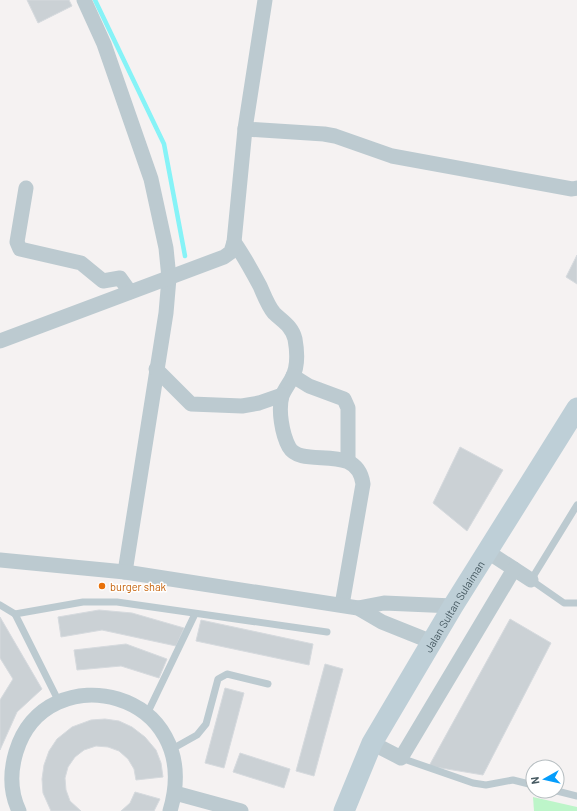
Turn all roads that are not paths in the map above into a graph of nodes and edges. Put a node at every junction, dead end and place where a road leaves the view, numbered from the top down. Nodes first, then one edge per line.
1 (84, 0) edge
2 (265, 0) edge
3 (246, 129) junction
4 (26, 188) dead end
5 (577, 188) edge
6 (234, 242) junction
7 (169, 278) junction
8 (130, 292) junction
9 (0, 341) edge
10 (156, 369) junction
11 (293, 376) junction
12 (282, 395) junction
13 (577, 408) edge
14 (348, 460) junction
15 (577, 505) edge
16 (488, 552) junction
17 (0, 560) edge
18 (514, 569) junction
19 (125, 572) junction
20 (531, 580) junction
21 (577, 603) edge
22 (0, 605) edge
23 (342, 605) junction
24 (453, 606) junction
25 (358, 608) junction
26 (15, 614) junction
27 (195, 614) junction
28 (327, 632) dead end
29 (432, 642) junction
30 (268, 684) dead end
31 (59, 702) junction
32 (147, 714) junction
33 (372, 743) junction
34 (172, 749) junction
35 (401, 758) junction
36 (525, 783) edge
37 (175, 793) junction
38 (565, 793) edge
39 (577, 796) edge
40 (19, 811) edge
41 (170, 811) edge
42 (241, 811) edge
43 (344, 811) edge

1 - 7 street
2 - 3 street
3 - 5 street
3 - 6 street
4 - 8 street
6 - 7 street
6 - 11 street
7 - 8 street
7 - 10 street
8 - 9 street
10 - 12 street
10 - 19 street
11 - 12 street
11 - 14 street
12 - 14 street
13 - 16 street, Jalan Sultan Sulaiman
14 - 23 street
15 - 20 lane
16 - 18 street
16 - 24 street, Jalan Sultan Sulaiman
17 - 19 street
18 - 20 street
18 - 35 street
19 - 23 street
20 - 21 lane
22 - 26 lane
23 - 25 street
24 - 25 street
24 - 29 street, Jalan Sultan Sulaiman
25 - 29 street
26 - 27 lane
26 - 31 lane
27 - 28 lane
27 - 32 lane
29 - 33 street, Jalan Sultan Sulaiman
30 - 34 lane
31 - 32 street
31 - 40 street
32 - 34 street
33 - 35 street
33 - 43 street, Jalan Sultan Sulaiman
34 - 37 street
35 - 36 lane
37 - 41 street
37 - 42 street
38 - 39 lane

